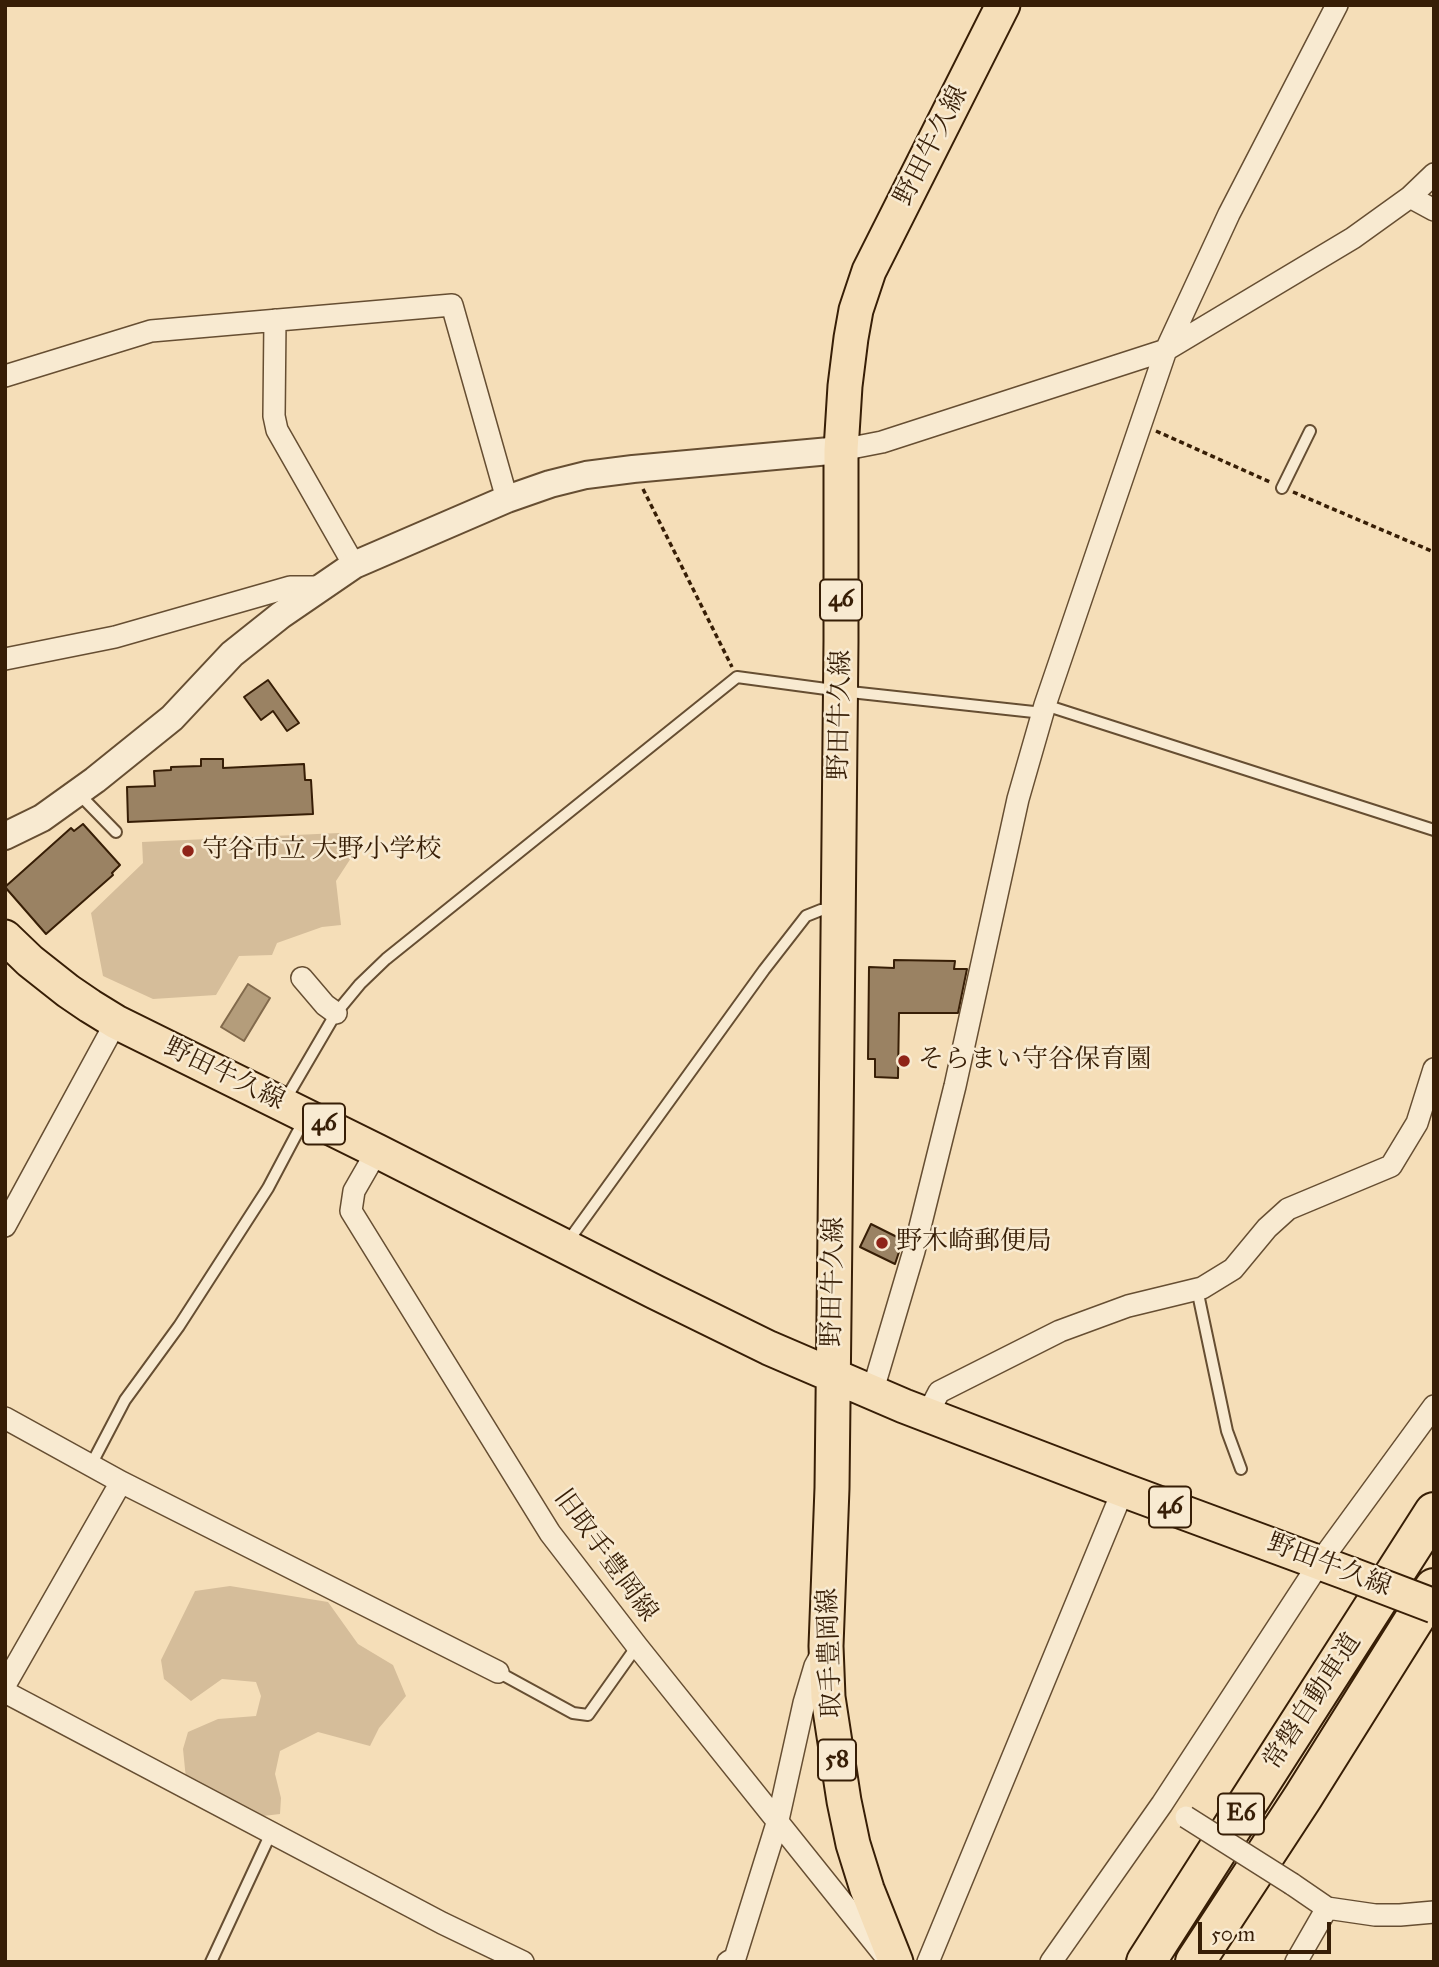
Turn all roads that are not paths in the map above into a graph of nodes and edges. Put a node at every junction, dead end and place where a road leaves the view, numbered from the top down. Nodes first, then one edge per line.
1 (1003, 5) edge
2 (1337, 5) edge
3 (1434, 174) edge
4 (1410, 197) junction
5 (1434, 210) edge
6 (275, 320) junction
7 (1166, 350) junction
8 (5, 376) edge
9 (1310, 430) dead end
10 (841, 450) junction
11 (1282, 488) dead end
12 (507, 499) junction
13 (355, 565) junction
14 (323, 587) junction
15 (5, 659) edge
16 (841, 691) junction
17 (1044, 709) junction
18 (78, 793) junction
19 (1434, 830) edge
20 (116, 832) dead end
21 (5, 836) edge
22 (838, 908) junction
23 (5, 937) edge
24 (302, 978) dead end
25 (336, 1013) junction
26 (117, 1022) junction
27 (1434, 1069) edge
28 (295, 1110) junction
29 (377, 1151) junction
30 (5, 1226) edge
31 (564, 1246) junction
32 (1197, 1289) junction
33 (833, 1377) junction
34 (872, 1393) junction
35 (1434, 1406) edge
36 (927, 1415) junction
37 (5, 1418) edge
38 (91, 1465) junction
39 (1241, 1469) dead end
40 (121, 1482) junction
41 (1123, 1490) junction
42 (1434, 1512) edge
43 (1335, 1568) junction
44 (1434, 1588) edge
45 (1434, 1606) edge
46 (637, 1646) junction
47 (827, 1646) junction
48 (1335, 1667) junction
49 (498, 1672) joint
50 (5, 1685) edge
51 (5, 1692) edge
52 (1303, 1797) junction
53 (1162, 1804) junction
54 (778, 1820) junction
55 (271, 1833) junction
56 (1327, 1908) junction
57 (1434, 1912) edge
58 (732, 1961) edge
59 (211, 1962) edge
60 (523, 1962) edge
61 (890, 1962) edge
62 (896, 1962) edge
63 (928, 1962) edge
64 (1051, 1962) edge
65 (1120, 1962) edge
66 (1146, 1962) edge
67 (1195, 1962) edge
68 (1216, 1962) edge
69 (1296, 1962) edge

1 - 10 main road, 野田牛久線 / 46
2 - 7 street
3 - 4 street
4 - 5 street
4 - 7 street
6 - 8 street
6 - 12 street
6 - 13 street
7 - 10 street
7 - 17 street
9 - 11 lane
10 - 12 street
10 - 16 main road, 野田牛久線 / 46
12 - 13 street
13 - 14 street
14 - 15 street
14 - 18 street
16 - 17 lane
16 - 22 main road, 野田牛久線 / 46
16 - 25 lane
17 - 19 lane
17 - 34 street
18 - 20 lane
18 - 21 street
22 - 31 lane
22 - 33 main road, 野田牛久線 / 46
23 - 26 main road, 野田牛久線 / 46
24 - 25 street
25 - 28 lane
26 - 28 main road, 野田牛久線 / 46
26 - 30 street
27 - 32 street
28 - 29 main road, 野田牛久線 / 46
28 - 38 lane
29 - 31 main road, 野田牛久線 / 46
29 - 46 street, 旧取手豊岡線
31 - 33 main road, 野田牛久線 / 46
32 - 36 street
32 - 39 lane
33 - 34 main road, 野田牛久線 / 46
33 - 47 main road, 取手豊岡線 / 58
34 - 36 main road, 野田牛久線 / 46
35 - 43 street
36 - 41 main road, 野田牛久線 / 46
37 - 38 street
38 - 40 street
40 - 49 street
40 - 50 street
41 - 43 main road, 野田牛久線 / 46
41 - 63 street
42 - 48 highway, 常磐自動車道 / E6
43 - 45 main road, 野田牛久線 / 46, bridge
43 - 53 street
44 - 52 highway, 常磐自動車道 / E6
46 - 49 lane
46 - 54 street, 旧取手豊岡線
47 - 54 street
47 - 62 main road, 取手豊岡線 / 58
48 - 65 highway
48 - 66 highway, 常磐自動車道 / E6
51 - 55 street
52 - 67 highway, 常磐自動車道 / E6
52 - 68 highway
53 - 56 street, bridge
53 - 64 street
54 - 58 street
54 - 61 street, 旧取手豊岡線
55 - 59 lane
55 - 60 street
56 - 57 street
56 - 69 street

